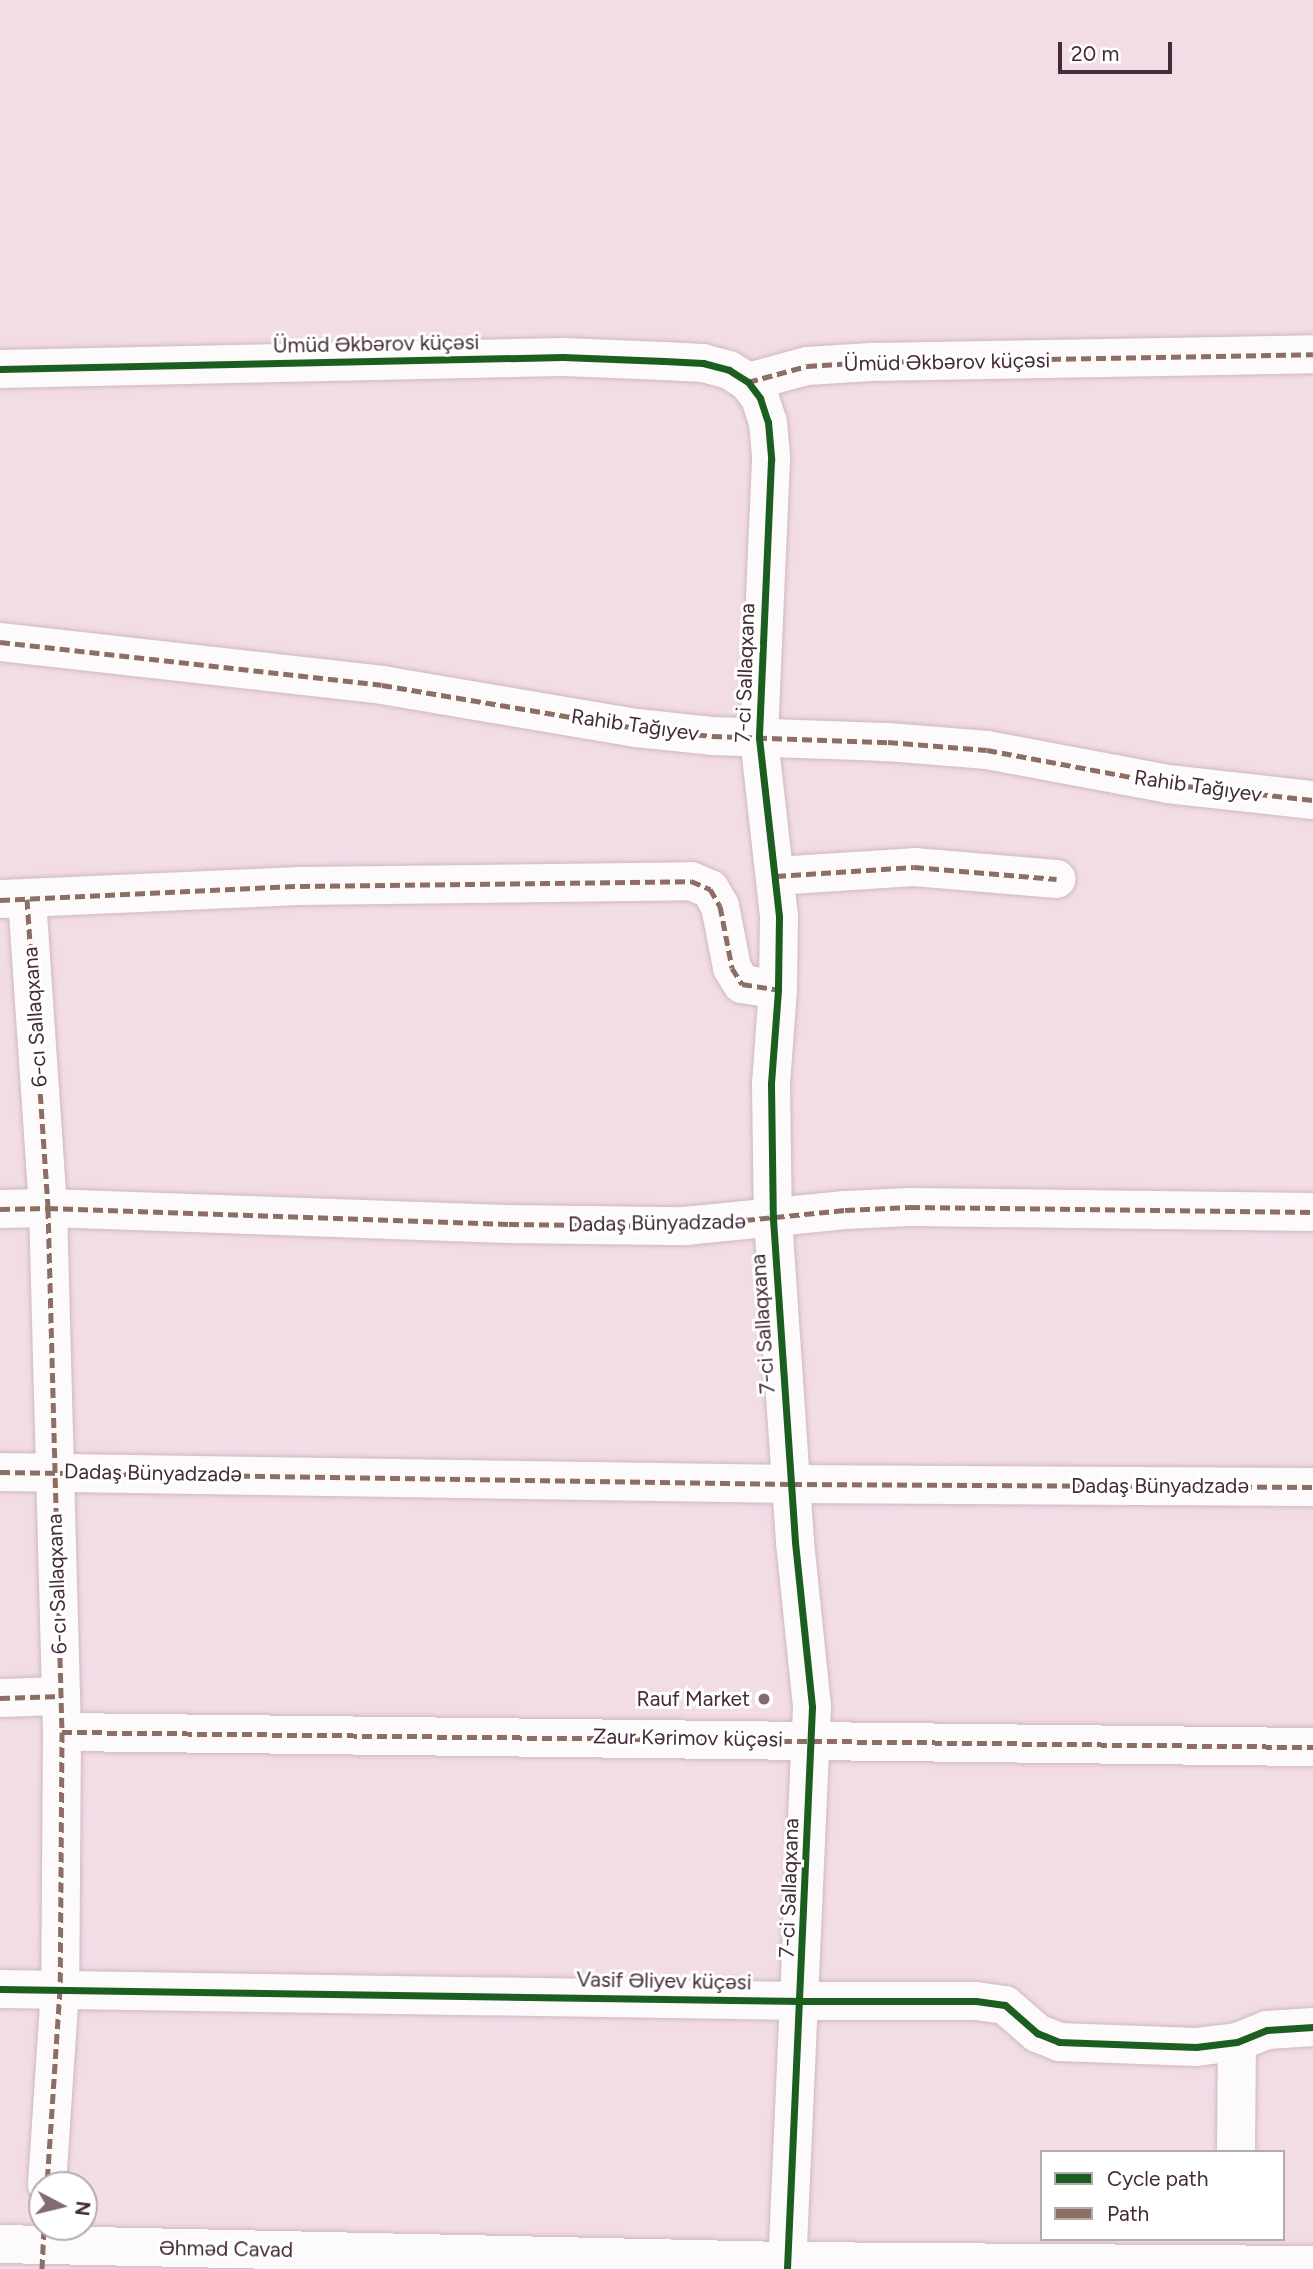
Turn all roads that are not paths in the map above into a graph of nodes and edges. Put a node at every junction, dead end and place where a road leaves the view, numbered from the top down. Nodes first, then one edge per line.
1 (1313, 354) edge
2 (0, 369) edge
3 (748, 382) junction
4 (0, 642) edge
5 (759, 737) junction
6 (1313, 800) edge
7 (776, 876) junction
8 (1056, 879) dead end
9 (13, 899) edge
10 (778, 990) junction
11 (48, 1208) junction
12 (0, 1209) edge
13 (1313, 1212) edge
14 (774, 1219) junction
15 (54, 1471) junction
16 (0, 1472) edge
17 (792, 1484) junction
18 (1313, 1487) edge
19 (0, 1698) edge
20 (61, 1714) junction
21 (813, 1739) junction
22 (1313, 1747) edge
23 (0, 1989) edge
24 (60, 1989) junction
25 (801, 2001) junction
26 (1313, 2027) edge
27 (1237, 2042) junction
28 (1236, 2150) edge
29 (48, 2171) edge
30 (0, 2244) edge
31 (43, 2247) edge
32 (1234, 2252) edge
33 (788, 2265) edge
34 (1313, 2265) edge
35 (958, 2266) edge

1 - 3 street, Ümüd Əkbərov küçəsi
2 - 3 street, Ümüd Əkbərov küçəsi
3 - 5 street, 7-ci Sallaqxana
4 - 5 street, Rahib Tağıyev
5 - 6 street, Rahib Tağıyev
5 - 7 street, 7-ci Sallaqxana
7 - 8 street
7 - 10 street, 7-ci Sallaqxana
9 - 10 street
9 - 11 street, 6-cı Sallaqxana
10 - 14 street, 7-ci Sallaqxana
11 - 12 street, Dadaş Bünyadzadə
11 - 14 street, Dadaş Bünyadzadə
11 - 15 street, 6-cı Sallaqxana
13 - 14 street, Dadaş Bünyadzadə
14 - 17 street, 7-ci Sallaqxana
15 - 16 street, Dadaş Bünyadzadə
15 - 17 street, Dadaş Bünyadzadə
15 - 20 street, 6-cı Sallaqxana
17 - 18 street, Dadaş Bünyadzadə
17 - 21 street, 7-ci Sallaqxana
19 - 20 street, Zaur Kərimov küçəsi
20 - 21 street, Zaur Kərimov küçəsi
20 - 24 street, 6-cı Sallaqxana
21 - 22 street, Zaur Kərimov küçəsi
21 - 25 street, 7-ci Sallaqxana
23 - 24 street, Vasif Əliyev küçəsi
24 - 25 street, Vasif Əliyev küçəsi
24 - 29 street, 6-cı Sallaqxana
25 - 27 street, Vasif Əliyev küçəsi
25 - 33 street, 7-ci Sallaqxana
26 - 27 street, Vasif Əliyev küçəsi
27 - 28 street
30 - 31 street, Əhməd Cavad
31 - 33 street, Əhməd Cavad
32 - 34 street, Əhməd Cavad
32 - 35 street, Əhməd Cavad
33 - 35 street, Əhməd Cavad

